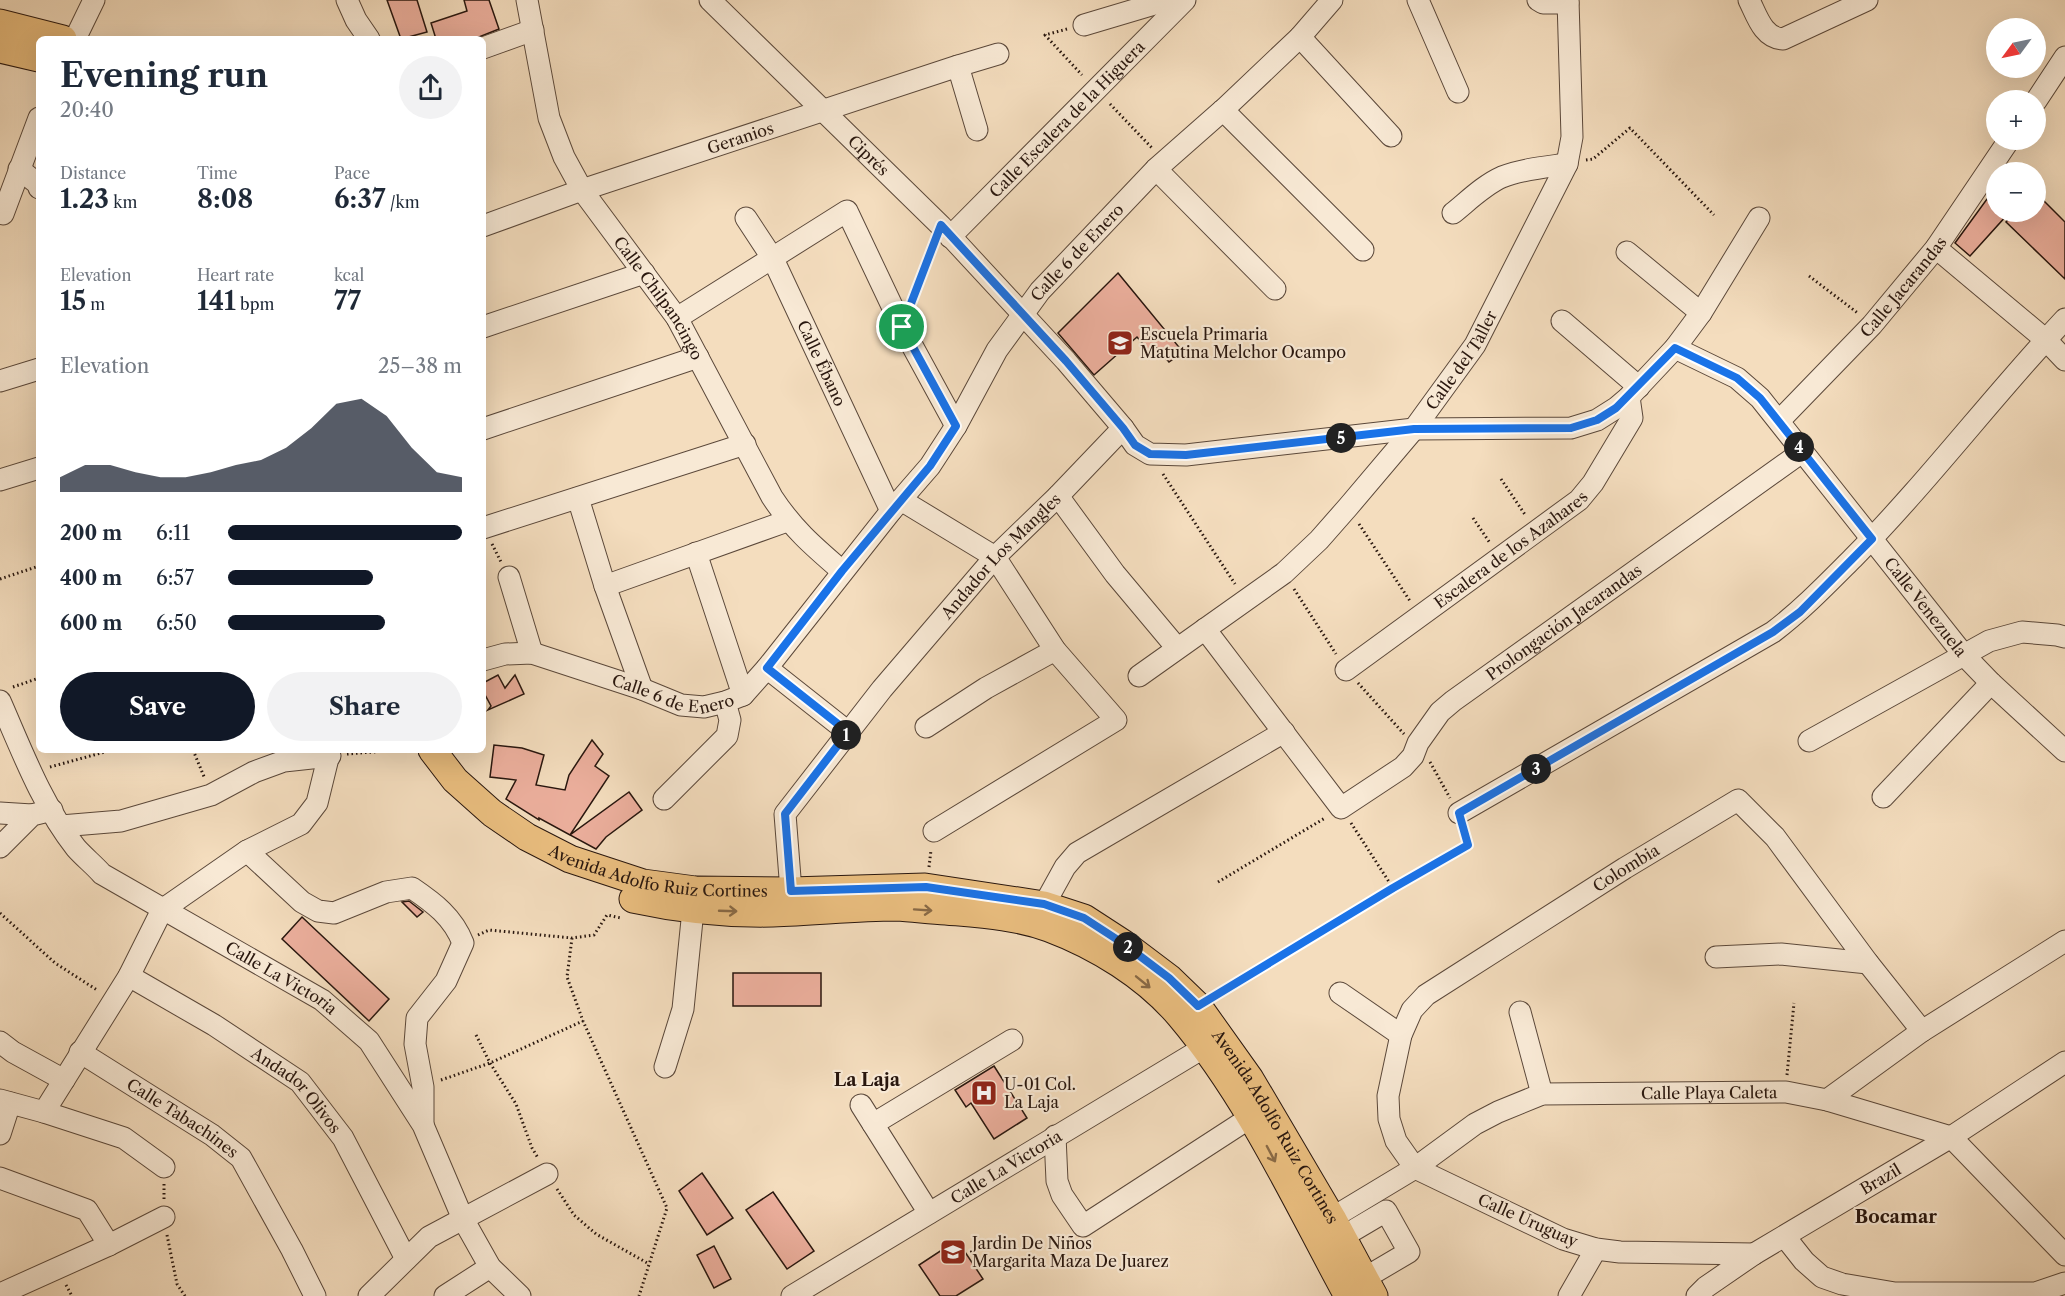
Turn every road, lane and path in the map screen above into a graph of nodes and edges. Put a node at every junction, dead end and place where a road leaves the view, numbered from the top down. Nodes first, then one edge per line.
1 (94, 0) edge
2 (347, 0) edge
3 (527, 0) edge
4 (710, 0) edge
5 (1168, 0) edge
6 (1185, 0) edge
7 (1332, 0) edge
8 (1418, 0) edge
9 (1538, 0) edge
10 (1749, 0) edge
11 (1867, 0) edge
12 (1568, 1) edge
13 (0, 23) edge
14 (1084, 25) dead end
15 (533, 30) junction
16 (1045, 35) dead end
17 (51, 36) edge
18 (76, 36) edge
19 (367, 36) edge
20 (1299, 37) junction
21 (486, 47) edge
22 (0, 49) edge
23 (998, 54) dead end
24 (36, 57) edge
25 (2065, 57) edge
26 (958, 66) junction
27 (1096, 90) junction
28 (2043, 90) edge
29 (1458, 92) dead end
30 (1223, 110) junction
31 (824, 111) junction
32 (36, 126) edge
33 (977, 130) dead end
34 (1391, 136) dead end
35 (2002, 150) edge
36 (1567, 164) junction
37 (1160, 165) junction
38 (19, 169) junction
39 (36, 182) edge
40 (582, 190) junction
41 (1453, 213) dead end
42 (3, 214) dead end
43 (1714, 215) dead end
44 (746, 218) dead end
45 (1759, 219) dead end
46 (486, 225) edge
47 (945, 231) junction
48 (1936, 248) junction
49 (1363, 250) dead end
50 (1627, 252) dead end
51 (773, 259) junction
52 (644, 273) junction
53 (1809, 276) dead end
54 (1275, 289) dead end
55 (1701, 313) junction
56 (1022, 314) junction
57 (677, 318) junction
58 (2065, 319) edge
59 (1562, 321) dead end
60 (1872, 325) junction
61 (486, 326) edge
62 (902, 327) junction
63 (2046, 340) junction
64 (1675, 348) junction
65 (698, 357) junction
66 (2065, 360) edge
67 (36, 370) edge
68 (0, 381) edge
69 (1634, 392) junction
70 (1779, 421) junction
71 (956, 426) junction
72 (486, 428) edge
73 (1123, 428) junction
74 (1414, 429) junction
75 (746, 444) junction
76 (1802, 452) junction
77 (1150, 454) junction
78 (36, 469) edge
79 (1501, 479) dead end
80 (0, 480) edge
81 (1058, 496) junction
82 (578, 498) junction
83 (896, 505) junction
84 (1348, 507) junction
85 (1473, 518) dead end
86 (787, 520) junction
87 (486, 527) edge
88 (1536, 530) junction
89 (486, 532) edge
90 (1872, 539) junction
91 (696, 553) junction
92 (995, 557) junction
93 (1499, 557) junction
94 (36, 567) edge
95 (842, 571) junction
96 (508, 577) joint
97 (0, 579) edge
98 (605, 586) junction
99 (1245, 601) junction
100 (1420, 615) junction
101 (1205, 629) junction
102 (2065, 637) edge
103 (1177, 648) junction
104 (1055, 650) junction
105 (532, 653) junction
106 (1963, 654) junction
107 (486, 659) edge
108 (767, 668) junction
109 (1346, 670) dead end
110 (1139, 676) dead end
111 (36, 680) edge
112 (1991, 683) junction
113 (642, 689) junction
114 (5, 695) edge
115 (734, 698) junction
116 (926, 727) dead end
117 (848, 732) junction
118 (1284, 732) junction
119 (1809, 741) dead end
120 (1418, 742) junction
121 (2065, 751) edge
122 (101, 753) edge
123 (194, 753) edge
124 (330, 753) edge
125 (416, 753) edge
126 (434, 753) edge
127 (31, 772) junction
128 (211, 795) junction
129 (1883, 797) dead end
130 (664, 800) dead end
131 (1341, 808) junction
132 (0, 813) edge
133 (1459, 813) junction
134 (48, 817) junction
135 (934, 831) joint
136 (0, 847) edge
137 (247, 851) junction
138 (1218, 882) dead end
139 (926, 887) junction
140 (1393, 888) junction
141 (791, 891) junction
142 (1044, 904) junction
143 (162, 910) junction
144 (693, 910) junction
145 (0, 913) edge
146 (628, 919) dead end
147 (572, 938) junction
148 (2065, 941) edge
149 (463, 943) junction
150 (1716, 957) dead end
151 (1868, 963) junction
152 (129, 976) junction
153 (1340, 993) dead end
154 (114, 1001) junction
155 (1794, 1004) dead end
156 (1198, 1006) junction
157 (1520, 1012) dead end
158 (583, 1021) junction
159 (1922, 1031) junction
160 (1401, 1035) junction
161 (1012, 1040) dead end
162 (0, 1042) edge
163 (1213, 1042) junction
164 (80, 1052) junction
165 (2065, 1062) edge
166 (665, 1067) dead end
167 (64, 1080) junction
168 (423, 1087) junction
169 (1786, 1092) junction
170 (1542, 1094) junction
171 (1827, 1100) junction
172 (5, 1102) edge
173 (861, 1106) dead end
174 (44, 1112) junction
175 (1251, 1117) junction
176 (873, 1124) junction
177 (423, 1125) junction
178 (0, 1134) edge
179 (1055, 1136) junction
180 (1951, 1137) junction
181 (164, 1167) dead end
182 (1415, 1168) junction
183 (547, 1174) dead end
184 (5, 1184) edge
185 (929, 1213) junction
186 (164, 1216) dead end
187 (463, 1219) junction
188 (1337, 1227) junction
189 (1785, 1237) junction
190 (109, 1245) junction
191 (1596, 1249) junction
192 (1754, 1254) junction
193 (2065, 1255) edge
194 (406, 1259) junction
195 (490, 1267) junction
196 (2065, 1282) edge
197 (1358, 1290) edge
198 (1705, 1293) edge
199 (0, 1294) edge
200 (1896, 1295) edge
201 (315, 1296) edge
202 (369, 1296) edge
203 (445, 1296) edge
204 (520, 1296) edge
205 (639, 1296) edge
206 (792, 1296) edge
207 (1569, 1296) edge

1 - 18 street
2 - 19 street
3 - 15 street, Calle Chilpancingo
4 - 31 street, Ciprés
5 - 14 street
6 - 27 street, Calle Escalera de la Higuera
7 - 20 street, Calle 6 de Enero
8 - 29 street
9 - 12 street, Calle del Taller
10 - 11 street
12 - 36 street, Calle del Taller
13 - 17 main road
15 - 21 street
15 - 40 street, Calle Chilpancingo
16 - 27 path
20 - 30 street, Calle 6 de Enero
20 - 34 street
22 - 24 main road
23 - 26 street, Geranios
25 - 28 street
26 - 31 street, Geranios
26 - 33 street
27 - 37 path
27 - 47 street, Calle Escalera de la Higuera
30 - 37 street, Calle 6 de Enero
30 - 49 street
31 - 40 street, Geranios
31 - 47 street, Ciprés
32 - 38 street
35 - 48 street, Calle Jacarandas
36 - 41 street
36 - 43 path
36 - 74 street, Calle del Taller
37 - 54 street
37 - 56 street, Calle 6 de Enero
38 - 39 street
38 - 42 street
40 - 46 street, Geranios
40 - 52 street, Calle Chilpancingo
44 - 51 street, Calle Ébano
45 - 55 street
47 - 56 street, Ciprés
47 - 62 path
48 - 60 street, Calle Jacarandas
48 - 63 street
50 - 55 street
51 - 57 street
51 - 62 street
51 - 83 street, Calle Ébano
52 - 57 street, Calle Chilpancingo
52 - 61 street
53 - 60 path
55 - 64 street
56 - 71 street, Calle 6 de Enero
56 - 73 street, Ciprés
57 - 65 street, Calle Chilpancingo
58 - 63 street
59 - 69 street
60 - 70 street, Calle Jacarandas
62 - 71 street
63 - 66 street
63 - 90 street
64 - 69 street
64 - 70 street, Calle Venezuela
65 - 72 street
65 - 75 street, Calle Chilpancingo
67 - 68 street
69 - 74 street
69 - 88 street, Escalera de los Azahares
70 - 76 street, Calle Venezuela
71 - 83 street, Calle 6 de Enero
73 - 77 street, Ciprés
73 - 81 street, Andador Los Mangles
74 - 77 street
74 - 84 street, Calle del Taller
75 - 82 street
75 - 86 street, Calle Chilpancingo
76 - 90 street, Calle Venezuela
76 - 120 street, Prolongación Jacarandas
77 - 99 path
78 - 80 street
79 - 88 path
81 - 92 street, Andador Los Mangles
81 - 103 street
82 - 87 street
82 - 98 street
83 - 92 street
83 - 95 street, Calle 6 de Enero
84 - 99 street, Calle del Taller
84 - 100 path
85 - 93 path
86 - 91 street
86 - 95 street, Calle Chilpancingo
88 - 93 street, Escalera de los Azahares
89 - 96 path
90 - 106 street, Calle Venezuela
90 - 133 street
91 - 98 street
91 - 115 street
92 - 104 street
92 - 117 street, Andador Los Mangles
93 - 100 street, Escalera de los Azahares
94 - 97 path
95 - 108 street, Calle 6 de Enero
96 - 105 street
98 - 113 street
99 - 101 street, Calle del Taller
100 - 109 street, Escalera de los Azahares
101 - 103 street, Calle del Taller
101 - 118 street
102 - 106 street
103 - 110 street, Calle del Taller
104 - 116 street
104 - 135 street
105 - 107 street, Calle 6 de Enero
105 - 113 street, Calle 6 de Enero
106 - 112 street, Calle Venezuela
106 - 119 street
108 - 115 street, Calle 6 de Enero
108 - 117 street
111 - 114 path
112 - 121 street, Calle Venezuela
112 - 129 street
113 - 115 street, Calle 6 de Enero
114 - 127 street, Calle La Victoria
115 - 130 street
117 - 141 street, Andador Los Mangles
118 - 131 street
118 - 142 street
120 - 131 street, Prolongación Jacarandas
120 - 133 path
122 - 127 path
123 - 128 path
124 - 128 street
124 - 137 street
125 - 144 main road, Avenida Adolfo Ruiz Cortines
126 - 141 main road, Avenida Adolfo Ruiz Cortines
127 - 134 street, Calle La Victoria
128 - 134 street
131 - 138 path
131 - 140 path
132 - 134 street
133 - 140 path
134 - 136 street
134 - 143 street, Calle La Victoria
135 - 139 path
137 - 143 street
137 - 149 street
139 - 141 main road, Avenida Adolfo Ruiz Cortines
139 - 142 main road, Avenida Adolfo Ruiz Cortines
140 - 156 path
142 - 156 main road, Avenida Adolfo Ruiz Cortines
143 - 152 street
143 - 177 street, Calle La Victoria
144 -> 163 main road, Avenida Adolfo Ruiz Cortines
144 - 166 street
145 - 154 path
146 - 147 path
147 - 149 path
147 - 158 path
148 - 159 street
149 - 168 street
150 - 151 street
151 - 159 street, Colombia
151 - 160 street, Colombia
152 - 154 street
152 - 194 street, Andador Olivos
153 - 160 street
154 - 164 street
155 - 169 path
156 - 163 main road, Avenida Adolfo Ruiz Cortines
157 - 170 street
158 - 168 path
158 - 205 path
159 - 171 street
160 - 182 street, Colombia
161 - 176 street
162 - 167 street
163 - 175 main road, Avenida Adolfo Ruiz Cortines
163 - 179 street, Calle La Victoria
163 - 188 main road, Avenida Adolfo Ruiz Cortines
164 - 167 street
164 - 201 street, Calle Tabachines
165 - 180 street, Brazil
167 - 174 street
168 - 177 street
169 - 170 street, Calle Playa Caleta
169 - 171 street, Calle Playa Caleta
170 - 182 street, Calle Playa Caleta
171 - 180 street, Calle Playa Caleta
172 - 174 street
172 - 178 street
173 - 176 street
174 - 181 street
175 - 179 street
175 -> 197 main road, Avenida Adolfo Ruiz Cortines
176 - 185 street
177 - 187 street, Calle La Victoria
179 - 185 street, Calle La Victoria
180 - 189 street, Brazil
180 - 193 street, Calle Playa Caleta
182 - 188 street, Calle Playa Caleta
182 - 191 street, Calle Uruguay
183 - 187 street
184 - 190 street
185 - 206 street, Calle La Victoria
186 - 190 street
187 - 194 street
187 - 195 street, Calle La Victoria
188 - 197 main road, Avenida Adolfo Ruiz Cortines
188 - 197 street
189 - 192 street, Brazil
189 - 200 street
190 - 199 street
191 - 192 street, Calle Uruguay
191 - 207 street
192 - 198 street, Brazil
194 - 202 street
195 - 203 street
195 - 204 street, Calle La Victoria
196 - 200 street

